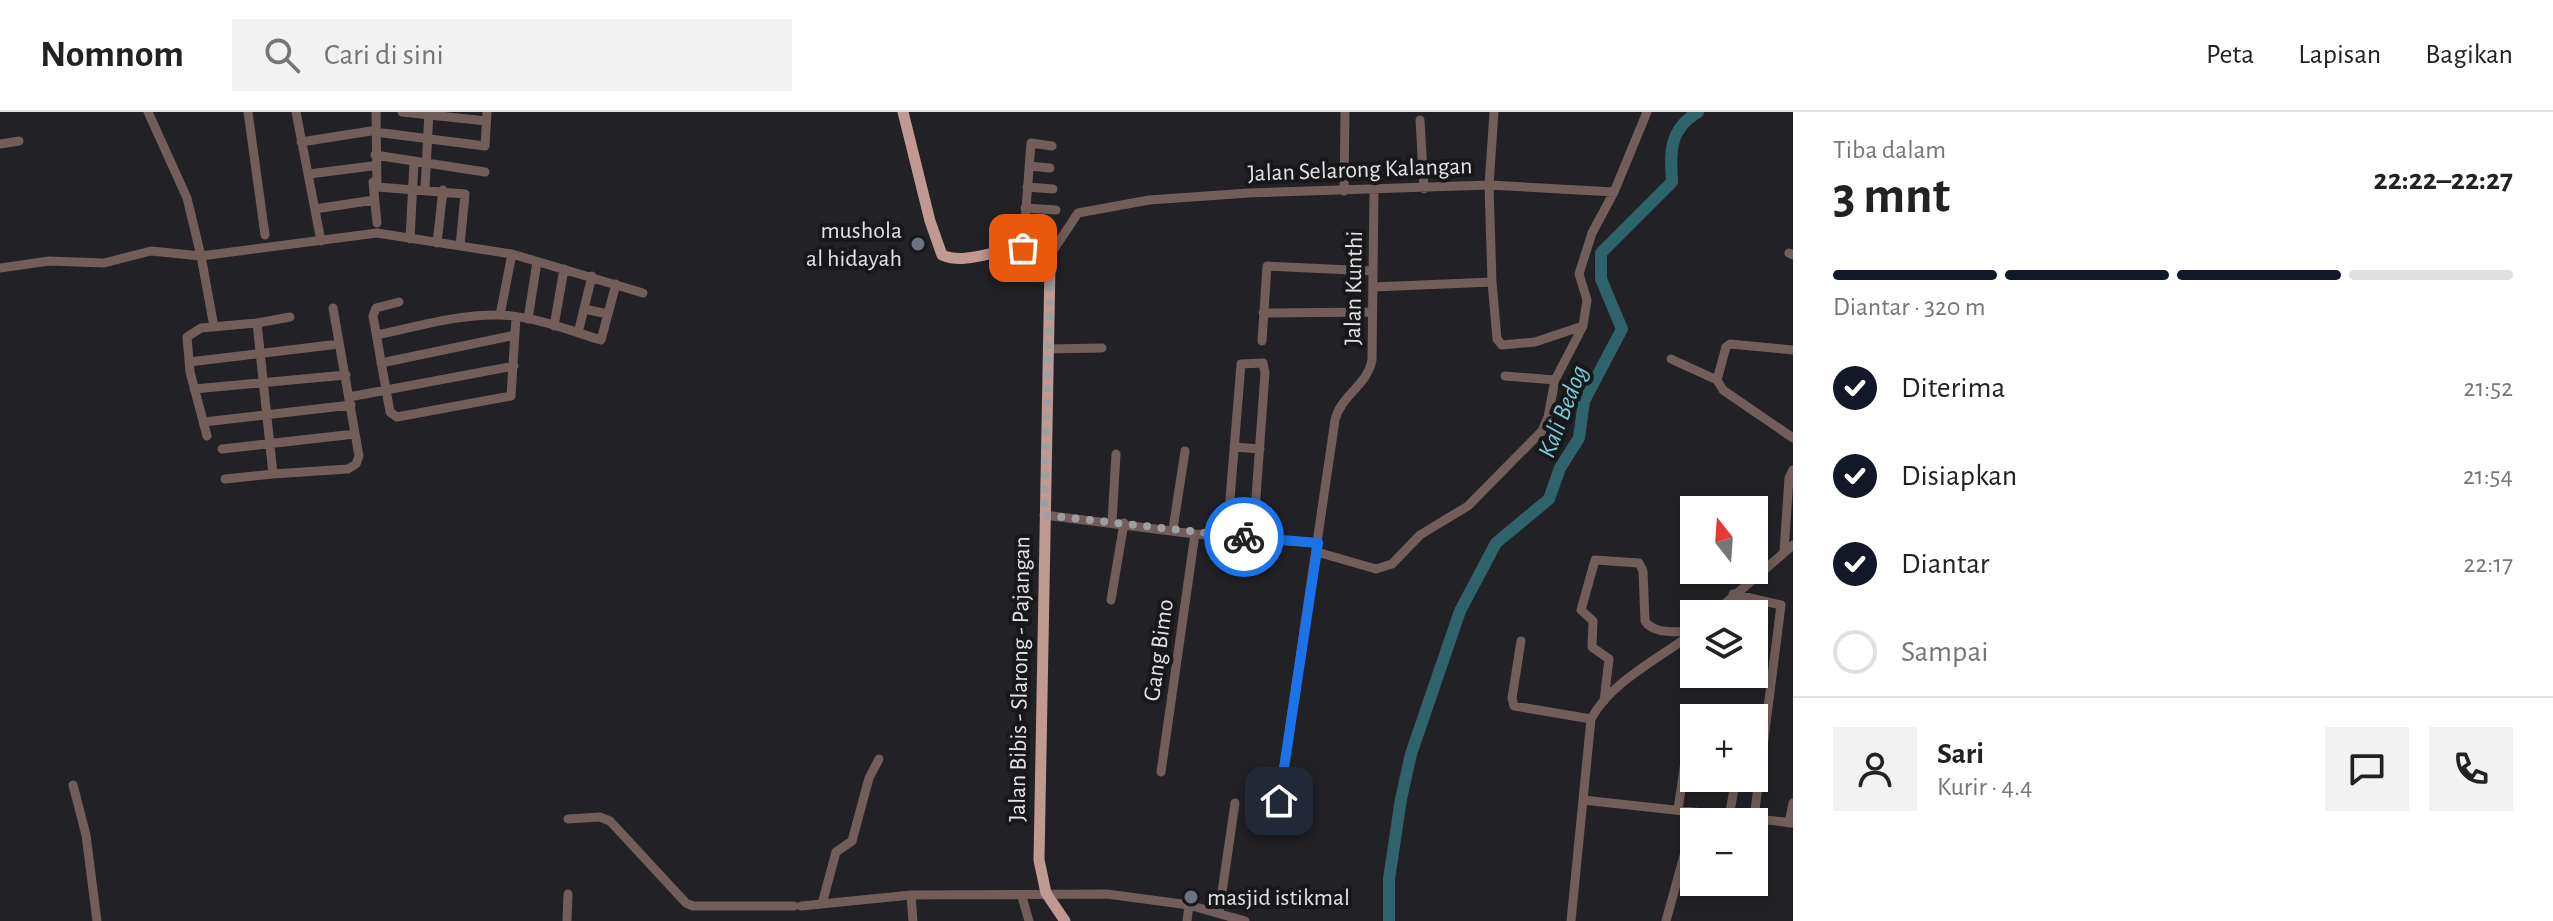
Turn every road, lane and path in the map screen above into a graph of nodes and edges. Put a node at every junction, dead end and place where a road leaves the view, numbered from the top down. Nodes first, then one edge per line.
1 (148, 112) edge
2 (248, 112) edge
3 (296, 112) edge
4 (370, 112) edge
5 (376, 112) edge
6 (402, 112) edge
7 (903, 112) edge
8 (1345, 112) edge
9 (1494, 112) edge
10 (1647, 112) edge
11 (429, 114) edge
12 (487, 117) edge
13 (1420, 120) dead end
14 (373, 131) junction
15 (427, 136) junction
16 (19, 141) dead end
17 (301, 142) junction
18 (0, 144) edge
19 (1052, 146) dead end
20 (375, 155) junction
21 (414, 162) junction
22 (426, 163) junction
23 (372, 166) junction
24 (1029, 166) junction
25 (1050, 168) dead end
26 (485, 172) dead end
27 (309, 174) junction
28 (1489, 185) junction
29 (1027, 187) junction
30 (413, 188) junction
31 (425, 188) junction
32 (1053, 189) dead end
33 (1424, 189) junction
34 (443, 190) junction
35 (1344, 191) junction
36 (1374, 191) junction
37 (1614, 192) junction
38 (374, 200) junction
39 (1025, 208) junction
40 (315, 209) junction
41 (1056, 210) dead end
42 (377, 223) dead end
43 (265, 235) dead end
44 (410, 239) junction
45 (321, 241) junction
46 (437, 243) junction
47 (460, 246) junction
48 (1023, 248) junction
49 (512, 254) junction
50 (201, 256) junction
51 (1048, 258) junction
52 (537, 262) junction
53 (0, 268) edge
54 (564, 269) junction
55 (1373, 271) junction
56 (592, 276) junction
57 (1492, 282) junction
58 (616, 284) junction
59 (1373, 287) junction
60 (643, 293) dead end
61 (399, 302) dead end
62 (333, 308) dead end
63 (584, 309) junction
64 (1371, 312) junction
65 (1263, 313) junction
66 (608, 314) junction
67 (500, 315) junction
68 (290, 317) dead end
69 (516, 317) junction
70 (528, 319) junction
71 (257, 323) junction
72 (554, 326) junction
73 (1583, 326) junction
74 (214, 327) junction
75 (578, 333) junction
76 (377, 335) junction
77 (515, 335) junction
78 (1262, 341) dead end
79 (339, 344) junction
80 (1102, 348) dead end
81 (1048, 349) junction
82 (1793, 350) edge
83 (261, 354) junction
84 (1671, 359) dead end
85 (189, 362) junction
86 (381, 363) junction
87 (514, 366) junction
88 (346, 375) junction
89 (1505, 376) dead end
90 (1555, 380) junction
91 (1717, 380) junction
92 (264, 384) junction
93 (194, 389) junction
94 (387, 391) junction
95 (350, 401) junction
96 (267, 414) junction
97 (204, 422) junction
98 (355, 434) junction
99 (207, 436) dead end
100 (1793, 438) edge
101 (270, 443) junction
102 (1234, 447) junction
103 (222, 449) dead end
104 (1260, 449) junction
105 (1185, 451) dead end
106 (1116, 454) dead end
107 (1793, 470) edge
108 (273, 474) junction
109 (225, 479) dead end
110 (1044, 515) junction
111 (1112, 522) junction
112 (1124, 523) junction
113 (1173, 529) junction
114 (1195, 534) junction
115 (1227, 536) junction
116 (1253, 538) junction
117 (1318, 548) junction
118 (1788, 548) edge
119 (1733, 594) junction
120 (1111, 600) dead end
121 (1727, 600) edge
122 (1781, 605) junction
123 (1793, 607) edge
124 (1680, 631) edge
125 (1521, 641) dead end
126 (1680, 643) edge
127 (1604, 701) junction
128 (1591, 719) junction
129 (879, 759) dead end
130 (1161, 772) dead end
131 (73, 785) dead end
132 (1681, 792) edge
133 (1583, 800) junction
134 (1279, 801) dead end
135 (1235, 803) dead end
136 (1793, 803) edge
137 (1755, 808) edge
138 (1678, 810) joint
139 (568, 819) dead end
140 (1768, 820) edge
141 (1791, 823) edge
142 (1680, 870) edge
143 (1046, 893) junction
144 (568, 894) dead end
145 (911, 895) junction
146 (1022, 897) junction
147 (822, 904) junction
148 (1189, 905) junction
149 (1219, 913) junction
150 (97, 921) edge
151 (567, 921) edge
152 (913, 921) edge
153 (1029, 921) edge
154 (1065, 921) edge
155 (1187, 921) edge
156 (1245, 921) edge
157 (1571, 921) edge
158 (1666, 921) edge

1 - 50 street
2 - 43 street
3 - 17 street
4 - 14 street
5 - 14 street
6 - 11 street
7 - 48 main road
8 - 35 street
9 - 28 street
10 - 37 street
11 - 12 street
11 - 15 street
12 - 15 street
13 - 33 street
14 - 15 street
14 - 17 street
14 - 20 street
14 - 23 street
15 - 22 street
16 - 18 street
17 - 27 street
19 - 24 street
20 - 21 street
20 - 30 street
21 - 22 street
21 - 30 street
22 - 26 street
22 - 31 street
23 - 27 street
23 - 38 street
24 - 25 street
24 - 29 street
27 - 40 street
28 - 33 street, Jalan Selarong Kalangan
28 - 37 street, Jalan Selarong Kalangan
28 - 57 street
29 - 32 street
29 - 39 street
30 - 31 street
30 - 44 street
31 - 34 street
33 - 36 street, Jalan Selarong Kalangan
34 - 46 street
34 - 47 street
35 - 36 street, Jalan Selarong Kalangan
35 - 51 street, Jalan Selarong Kalangan
36 - 55 street, Jalan Kunthi
37 - 73 street
38 - 40 street
38 - 42 street
39 - 41 street
39 - 48 street
40 - 45 street
44 - 45 street
44 - 46 street
45 - 50 street
46 - 47 street
47 - 49 street
48 - 51 main road
49 - 52 street
49 - 67 street
50 - 53 street
50 - 74 street
51 - 81 main road, Jalan Bibis - Slarong - Pajangan
52 - 54 street
52 - 70 street
54 - 56 street
54 - 72 street
55 - 59 street, Jalan Kunthi
55 - 65 street
56 - 58 street
56 - 63 street
57 - 59 street
57 - 73 street
58 - 60 street
58 - 66 street
59 - 64 street, Jalan Kunthi
61 - 76 street
62 - 79 street
63 - 66 street
63 - 75 street
64 - 65 street
64 - 117 street, Jalan Kunthi
65 - 78 street
66 - 75 street
67 - 69 street
67 - 76 street
68 - 71 street
69 - 70 street
69 - 77 street
70 - 72 street
71 - 74 street
71 - 83 street
72 - 75 street
73 - 90 street
74 - 85 street
76 - 86 street
77 - 86 street
77 - 87 street
79 - 83 street
79 - 88 street
80 - 81 street
81 - 110 main road, Jalan Bibis - Slarong - Pajangan
82 - 91 street
83 - 85 street
83 - 92 street
84 - 91 street
85 - 93 street
86 - 94 street
87 - 94 street
87 - 94 street
88 - 92 street
88 - 95 street
89 - 90 street
90 - 117 street
91 - 100 street
92 - 93 street
92 - 96 street
93 - 97 street
94 - 95 street
95 - 96 street
95 - 98 street
96 - 97 street
96 - 101 street
97 - 99 street
98 - 101 street
98 - 108 street
101 - 103 street
101 - 108 street
102 - 104 street
102 - 104 street
102 - 115 street
104 - 116 street
105 - 113 street
106 - 111 street
107 - 118 street
108 - 109 street
110 - 111 street
110 - 143 main road, Jalan Bibis - Slarong - Pajangan
111 - 112 street
112 - 113 street
112 - 120 street
113 - 114 street
114 - 115 street
114 - 130 street, Gang Bimo
115 - 116 street
116 - 117 street
117 - 134 street, Jalan Kunthi
118 - 119 street
119 - 121 street
119 - 122 street
122 - 123 street
122 - 137 street
124 - 127 street
125 - 128 street
126 - 127 street
127 - 128 street
128 - 133 street
129 - 147 street
131 - 150 street
132 - 138 street
133 - 138 street
133 - 157 street
135 - 149 street
136 - 141 street
139 - 147 street
140 - 141 street
142 - 158 street
143 - 146 street
143 - 148 street
143 - 154 main road, Jalan Bibis - Slarong - Pajangan
144 - 151 street
145 - 146 street
145 - 147 street
145 - 152 street
146 - 153 street
148 - 149 street
148 - 155 street
149 - 156 street

